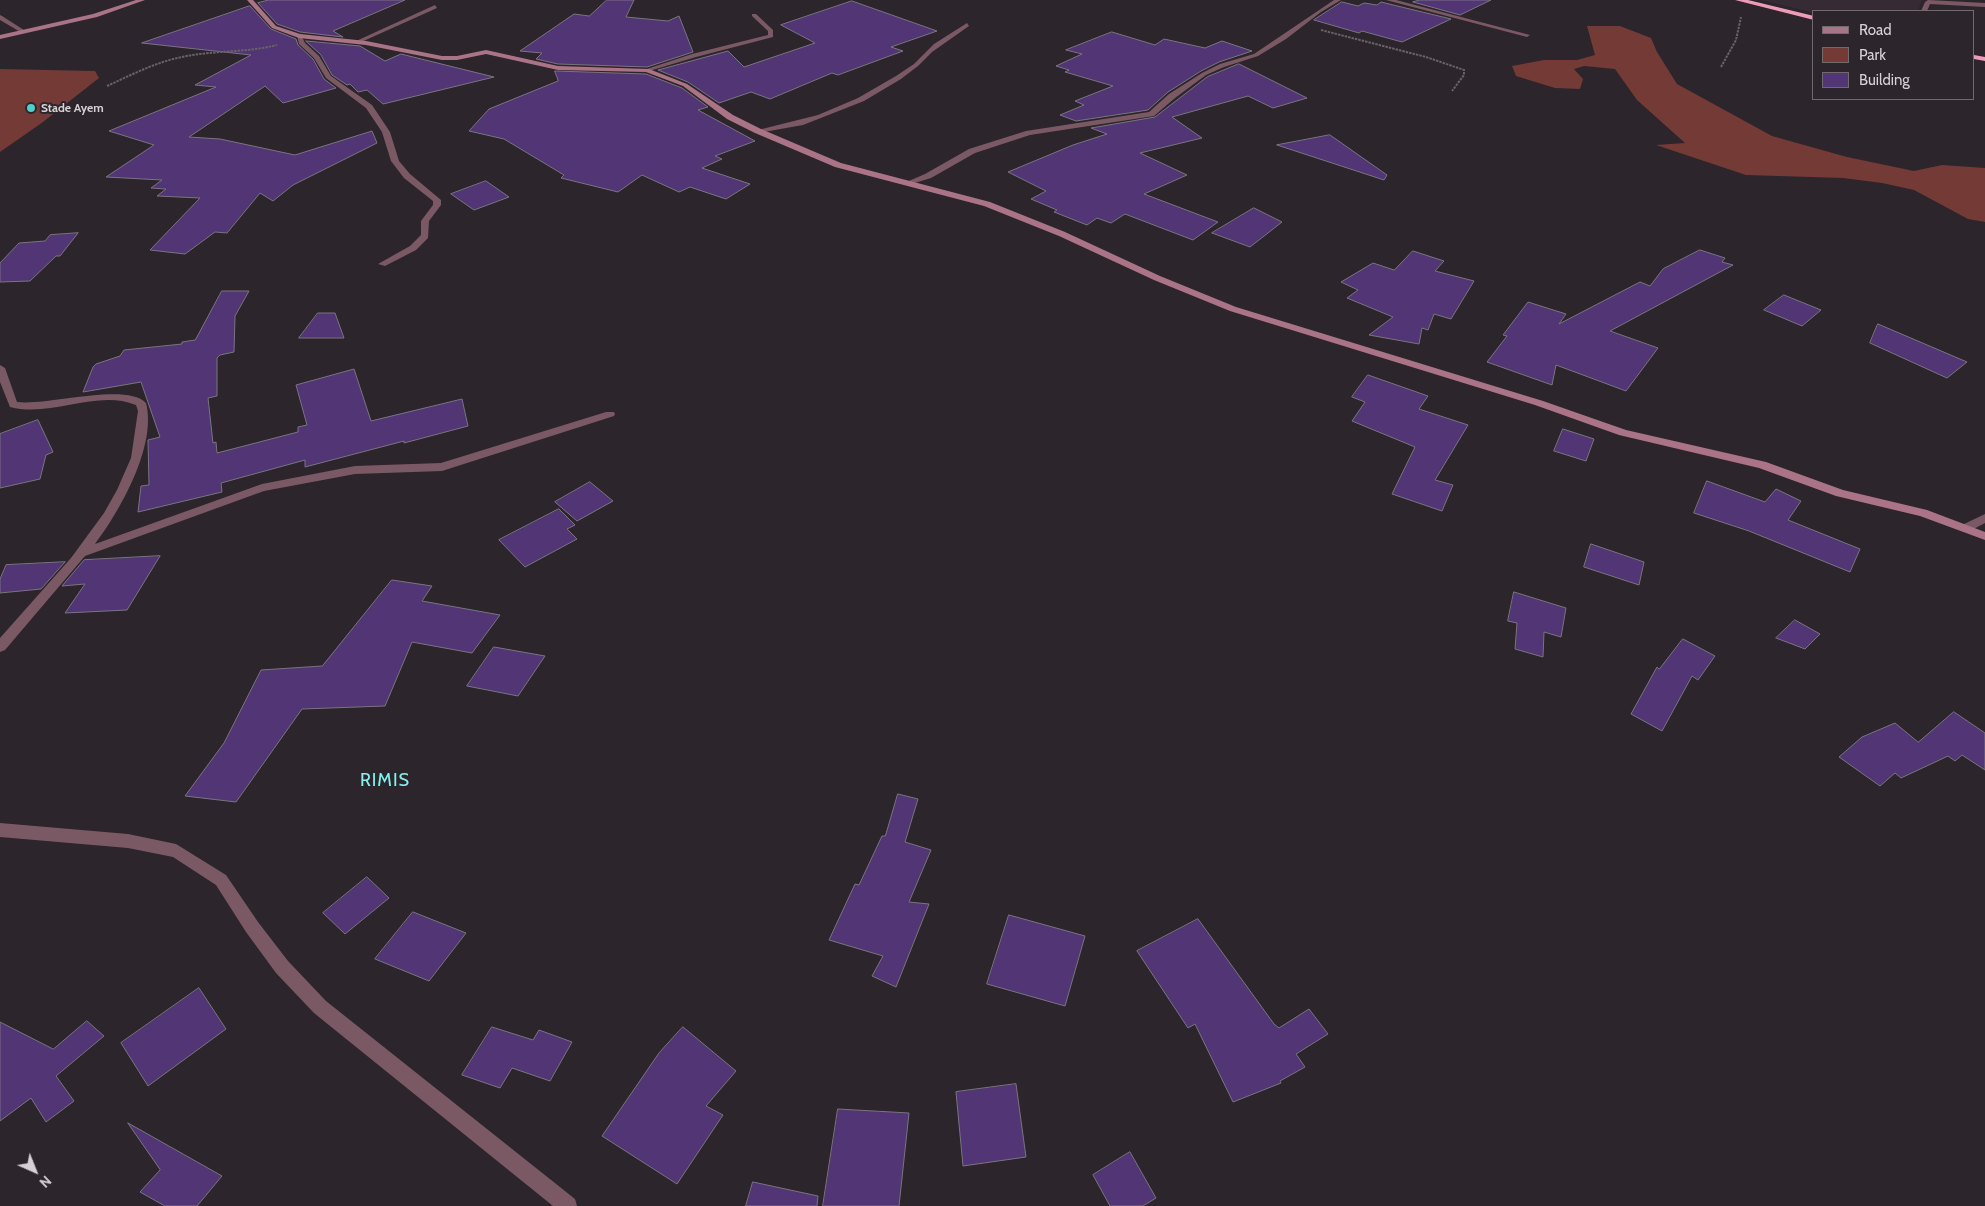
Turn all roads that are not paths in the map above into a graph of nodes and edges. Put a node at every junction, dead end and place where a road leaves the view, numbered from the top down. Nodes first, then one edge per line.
1 (142, 0) edge
2 (250, 0) edge
3 (1338, 0) edge
4 (1389, 0) edge
5 (1742, 1) edge
6 (1929, 1) edge
7 (1985, 4) edge
8 (435, 7) dead end
9 (754, 15) dead end
10 (0, 17) edge
11 (1812, 18) edge
12 (967, 25) dead end
13 (24, 32) junction
14 (1527, 35) dead end
15 (299, 36) junction
16 (0, 37) edge
17 (357, 42) junction
18 (647, 70) junction
19 (758, 131) junction
20 (908, 183) junction
21 (382, 264) dead end
22 (0, 368) edge
23 (610, 414) dead end
24 (1985, 518) edge
25 (1966, 528) junction
26 (1985, 536) edge
27 (79, 554) junction
28 (0, 647) edge
29 (0, 830) edge
30 (568, 1206) edge

1 - 13 street
2 - 15 street
3 - 20 street
4 - 14 street
5 - 11 highway
6 - 7 street
8 - 17 street
9 - 18 street
10 - 13 street
12 - 19 street
13 - 16 street
15 - 17 street
15 - 21 street
17 - 18 street
18 - 19 street
19 - 20 street
20 - 25 street
22 - 27 street
23 - 27 street
24 - 25 street
25 - 26 street
27 - 28 street
29 - 30 street

